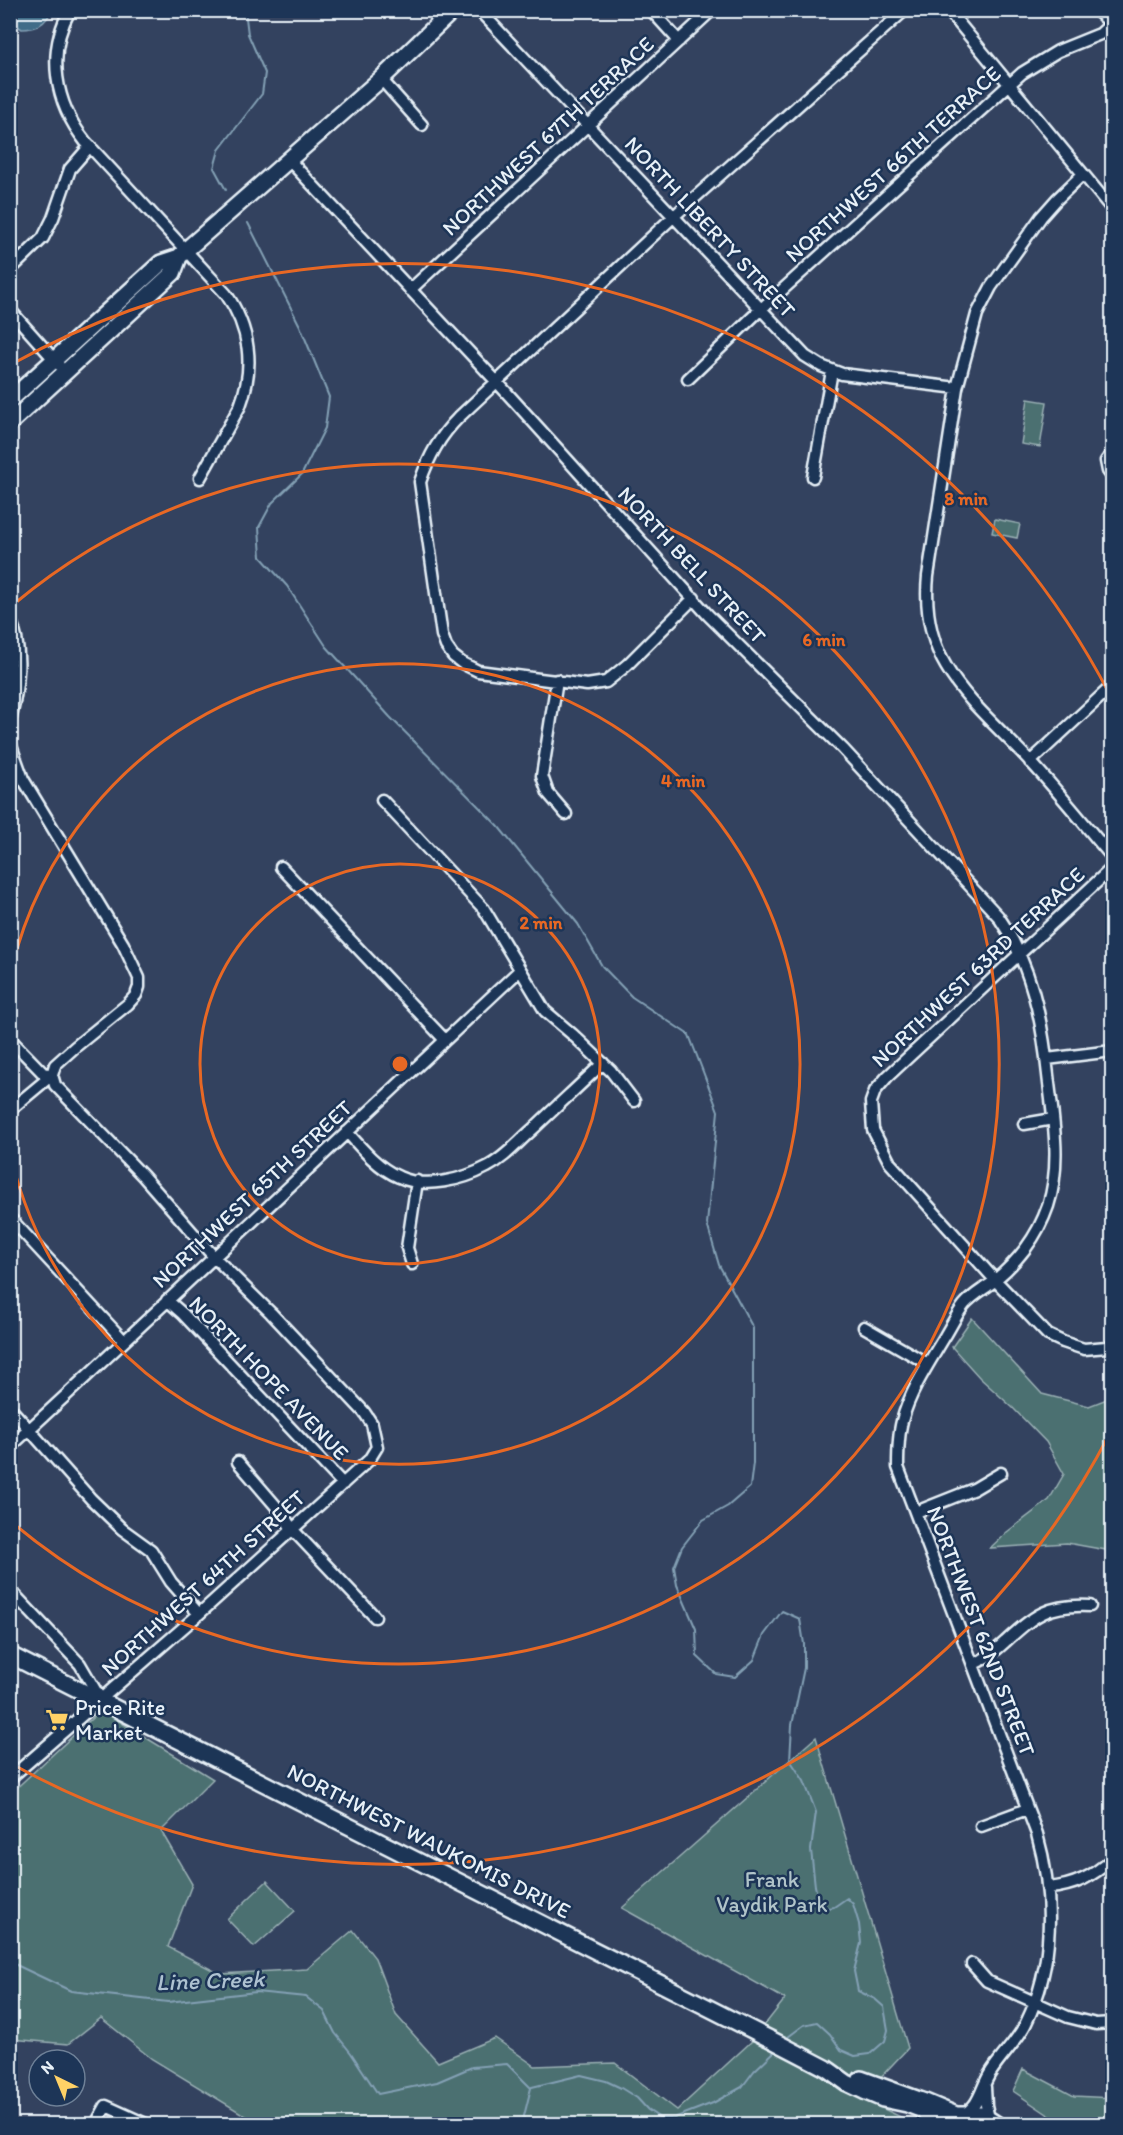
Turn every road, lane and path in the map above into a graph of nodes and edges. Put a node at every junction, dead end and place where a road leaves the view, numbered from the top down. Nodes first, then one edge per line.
1 (70, 10) edge
2 (453, 10) edge
3 (479, 10) edge
4 (651, 10) edge
5 (712, 10) edge
6 (905, 10) edge
7 (948, 10) edge
8 (1096, 10) edge
9 (1112, 23) edge
10 (679, 41) junction
11 (381, 79) junction
12 (1009, 85) junction
13 (422, 124) dead end
14 (587, 125) junction
15 (90, 146) junction
16 (289, 160) junction
17 (1083, 174) junction
18 (1113, 209) edge
19 (673, 217) junction
20 (182, 253) junction
21 (10, 270) edge
22 (410, 290) junction
23 (10, 310) edge
24 (760, 310) junction
25 (54, 360) junction
26 (832, 371) junction
27 (65, 372) junction
28 (688, 379) dead end
29 (496, 382) junction
30 (957, 388) junction
31 (10, 400) edge
32 (10, 423) edge
33 (1113, 453) edge
34 (1113, 476) edge
35 (813, 477) dead end
36 (200, 478) dead end
37 (694, 598) junction
38 (10, 618) edge
39 (557, 680) junction
40 (1113, 687) edge
41 (10, 722) edge
42 (10, 743) edge
43 (1030, 762) junction
44 (382, 800) dead end
45 (566, 814) dead end
46 (1113, 857) edge
47 (281, 867) dead end
48 (1113, 868) edge
49 (1021, 955) junction
50 (520, 970) junction
51 (10, 1038) edge
52 (445, 1040) junction
53 (1113, 1051) edge
54 (1047, 1059) junction
55 (603, 1063) junction
56 (52, 1075) junction
57 (634, 1101) dead end
58 (10, 1110) edge
59 (1053, 1119) junction
60 (1024, 1124) dead end
61 (347, 1132) junction
62 (417, 1181) junction
63 (10, 1218) edge
64 (214, 1257) junction
65 (412, 1264) dead end
66 (995, 1280) junction
67 (166, 1300) junction
68 (864, 1327) dead end
69 (124, 1341) junction
70 (1113, 1344) edge
71 (928, 1364) junction
72 (10, 1408) edge
73 (30, 1430) junction
74 (10, 1447) edge
75 (238, 1461) dead end
76 (898, 1467) joint
77 (1001, 1473) dead end
78 (343, 1484) junction
79 (916, 1512) junction
80 (292, 1529) junction
81 (10, 1590) edge
82 (1090, 1606) dead end
83 (199, 1614) junction
84 (375, 1617) dead end
85 (10, 1655) edge
86 (974, 1664) junction
87 (101, 1701) junction
88 (10, 1778) edge
89 (1027, 1809) junction
90 (981, 1826) dead end
91 (1113, 1858) edge
92 (1048, 1888) junction
93 (972, 1964) dead end
94 (1034, 2003) junction
95 (1113, 2023) edge
96 (826, 2068) junction
97 (985, 2084) junction
98 (959, 2120) edge
99 (992, 2122) edge
100 (96, 2124) edge
101 (147, 2124) edge
102 (939, 2124) edge

1 - 15 street
2 - 11 main road
3 - 14 street, NORTH LIBERTY STREET
4 - 10 street
5 - 10 street, NORTHWEST 67TH TERRACE
6 - 19 street
7 - 12 street
8 - 9 street
9 - 12 street, NORTHWEST 66TH TERRACE
10 - 14 street, NORTHWEST 67TH TERRACE
11 - 13 street
11 - 16 main road
12 - 17 street
12 - 24 street, NORTHWEST 66TH TERRACE
14 - 19 street, NORTH LIBERTY STREET
14 - 22 street, NORTHWEST 67TH TERRACE
15 - 20 street
15 - 21 street
16 - 20 main road
16 - 22 street, NORTH BELL STREET
17 - 18 street
17 - 30 street
19 - 24 street, NORTH LIBERTY STREET
19 - 29 street
20 - 25 main road
20 - 27 main road
20 - 36 street
22 - 29 street, NORTH BELL STREET
23 - 25 street
24 - 26 street, NORTH LIBERTY STREET
24 - 28 street, NORTHWEST 66TH TERRACE
25 - 27 street
25 - 31 main road
26 - 30 street, NORTH LIBERTY STREET
26 - 35 street
27 - 32 main road
29 - 37 street, NORTH BELL STREET
29 - 39 street
30 - 43 street
33 - 34 street
37 - 39 street
37 - 49 street, NORTH BELL STREET
38 - 41 street
39 - 45 street
40 - 43 street
42 - 56 street
43 - 46 street
44 - 50 street
47 - 52 street
48 - 49 street, NORTHWEST 63RD TERRACE
49 - 54 street, NORTH BELL STREET
49 - 66 street, NORTHWEST 63RD TERRACE
50 - 52 street, NORTHWEST 65TH STREET
50 - 55 street
51 - 56 street
52 - 61 street, NORTHWEST 65TH STREET
53 - 54 street
54 - 59 street, NORTH BELL STREET
55 - 57 street
55 - 62 street
56 - 58 street
56 - 64 street
59 - 60 street
59 - 66 street, NORTH BELL STREET
61 - 62 street
61 - 64 street, NORTHWEST 65TH STREET
62 - 65 street
63 - 69 street
64 - 67 street, NORTHWEST 65TH STREET
64 - 78 street, NORTHWEST 64TH STREET
66 - 70 street, NORTHWEST 63RD TERRACE
66 - 71 street, NORTH BELL STREET
67 - 69 street, NORTHWEST 65TH STREET
67 - 78 street, NORTH HOPE AVENUE
68 - 71 street
69 - 73 street, NORTHWEST 65TH STREET
71 - 76 street, NORTH BELL STREET
72 - 73 street
73 - 74 street, NORTHWEST 65TH STREET
73 - 83 street
75 - 80 street
76 - 79 street, NORTHWEST 62ND STREET
77 - 79 street
78 - 80 street, NORTHWEST 64TH STREET
79 - 86 street, NORTHWEST 62ND STREET
80 - 83 street, NORTHWEST 64TH STREET
80 - 84 street
81 - 87 street
82 - 86 street
83 - 87 street, NORTHWEST 64TH STREET
85 - 87 main road, NORTHWEST WAUKOMIS DRIVE
86 - 89 street, NORTHWEST 62ND STREET
87 - 88 street, NORTHWEST 64TH STREET
87 - 96 main road, NORTHWEST WAUKOMIS DRIVE
89 - 90 street
89 - 92 street, NORTHWEST 62ND STREET
91 - 92 street
92 - 94 street, NORTHWEST 62ND STREET
93 - 94 street
94 - 95 street
94 - 97 street, NORTHWEST 62ND STREET
96 - 98 main road, NORTHWEST WAUKOMIS DRIVE
96 - 102 main road, NORTHWEST WAUKOMIS DRIVE
97 - 98 street, NORTHWEST 62ND STREET
97 - 99 street
98 - 99 main road, NORTHWEST WAUKOMIS DRIVE
100 - 101 street

